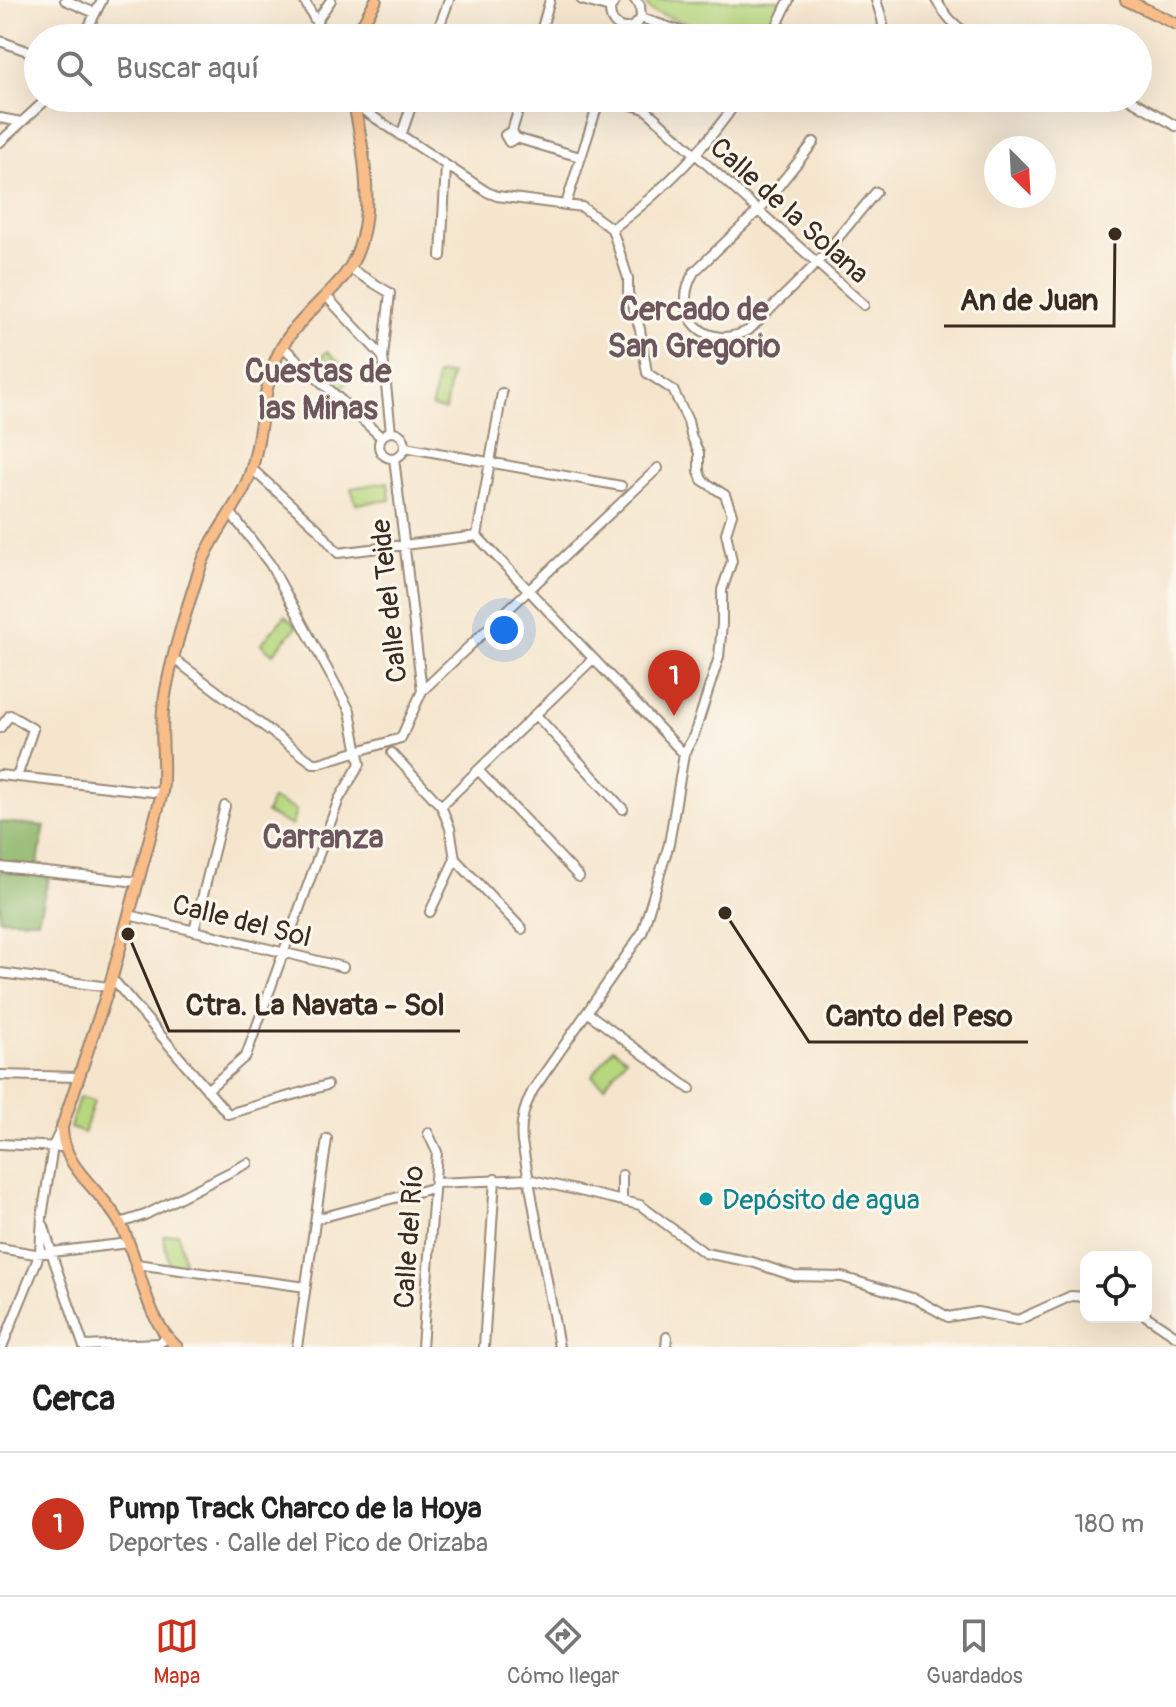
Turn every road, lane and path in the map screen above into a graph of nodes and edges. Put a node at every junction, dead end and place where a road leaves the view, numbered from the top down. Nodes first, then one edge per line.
1 (65, 0) edge
2 (102, 0) edge
3 (304, 0) edge
4 (331, 0) edge
5 (376, 0) edge
6 (449, 0) edge
7 (550, 0) edge
8 (582, 0) edge
9 (616, 0) edge
10 (635, 0) edge
11 (789, 0) edge
12 (876, 0) edge
13 (936, 0) edge
14 (1126, 0) edge
15 (610, 8) junction
16 (95, 13) junction
17 (641, 18) junction
18 (316, 22) joint
19 (90, 24) edge
20 (363, 24) edge
21 (440, 24) edge
22 (543, 24) edge
23 (614, 24) edge
24 (636, 24) edge
25 (659, 24) edge
26 (778, 24) edge
27 (882, 24) edge
28 (956, 24) edge
29 (1176, 24) edge
30 (0, 41) edge
31 (24, 50) edge
32 (32, 112) edge
33 (356, 112) edge
34 (366, 112) edge
35 (409, 112) edge
36 (519, 112) edge
37 (595, 112) edge
38 (648, 112) edge
39 (728, 112) edge
40 (1152, 112) edge
41 (0, 118) edge
42 (21, 122) junction
43 (0, 125) edge
44 (1176, 126) edge
45 (11, 131) junction
46 (401, 136) junction
47 (0, 142) edge
48 (814, 142) dead end
49 (696, 155) junction
50 (580, 157) junction
51 (446, 166) junction
52 (876, 192) dead end
53 (566, 204) junction
54 (759, 211) junction
55 (612, 229) junction
56 (441, 256) dead end
57 (817, 263) junction
58 (349, 268) junction
59 (326, 296) junction
60 (864, 305) dead end
61 (282, 346) junction
62 (383, 357) junction
63 (502, 393) dead end
64 (391, 432) junction
65 (381, 437) junction
66 (405, 447) junction
67 (394, 458) junction
68 (491, 462) junction
69 (658, 468) dead end
70 (252, 469) junction
71 (621, 486) junction
72 (636, 489) junction
73 (626, 498) junction
74 (230, 512) junction
75 (477, 536) junction
76 (404, 545) junction
77 (529, 590) junction
78 (174, 659) junction
79 (593, 659) junction
80 (420, 674) junction
81 (434, 679) junction
82 (422, 691) junction
83 (535, 714) junction
84 (0, 728) edge
85 (358, 751) junction
86 (392, 753) dead end
87 (684, 754) junction
88 (478, 770) junction
89 (0, 775) edge
90 (17, 777) junction
91 (162, 793) junction
92 (225, 806) dead end
93 (441, 806) junction
94 (623, 809) dead end
95 (455, 859) junction
96 (0, 867) edge
97 (579, 877) dead end
98 (138, 882) junction
99 (430, 912) dead end
100 (129, 915) junction
101 (522, 929) dead end
102 (194, 931) junction
103 (284, 953) junction
104 (343, 967) dead end
105 (0, 973) edge
106 (110, 984) junction
107 (588, 1013) junction
108 (0, 1075) edge
109 (78, 1077) junction
110 (327, 1085) dead end
111 (690, 1089) dead end
112 (207, 1090) junction
113 (428, 1133) dead end
114 (327, 1139) dead end
115 (0, 1144) edge
116 (59, 1149) junction
117 (248, 1163) dead end
118 (622, 1175) dead end
119 (495, 1179) junction
120 (528, 1179) junction
121 (434, 1185) junction
122 (622, 1200) junction
123 (42, 1217) junction
124 (316, 1219) junction
125 (120, 1223) junction
126 (129, 1243) junction
127 (0, 1248) edge
128 (51, 1252) junction
129 (40, 1253) junction
130 (136, 1264) junction
131 (306, 1287) junction
132 (1080, 1297) edge
133 (1152, 1320) edge
134 (1176, 1336) edge
135 (167, 1338) junction
136 (84, 1346) edge
137 (2, 1347) edge
138 (177, 1347) edge
139 (297, 1347) edge
140 (422, 1347) edge
141 (484, 1347) edge
142 (559, 1347) edge

1 - 16 street
2 - 16 street
3 - 18 street
4 - 18 street
5 - 20 main road
6 - 21 street
7 - 22 street
8 - 15 street
9 - 15 street
10 - 17 street
11 - 26 street
12 - 27 street
13 - 28 street
14 - 29 main road
15 - 23 street
16 - 19 street
17 - 24 street
17 - 25 street
30 - 31 street
32 - 42 street
33 - 58 main road
34 - 46 street
35 - 46 street
36 - 50 street
37 - 50 street
38 - 49 street, Calle de la Solana
39 - 49 street
40 - 44 street
41 - 42 street
42 - 45 street
43 - 45 street
45 - 47 street
46 - 51 street
48 - 54 street
49 - 54 street, Calle de la Solana
49 - 55 street
50 - 53 street
51 - 53 street
51 - 56 street
52 - 57 street
53 - 55 street
54 - 57 street, Calle de la Solana
54 - 57 street
55 - 87 street
57 - 60 street, Calle de la Solana
58 - 59 main road
58 - 62 street
59 - 61 main road
59 - 62 street
61 - 65 street
61 - 70 main road
62 - 64 street
63 - 68 street
64 - 65 street
64 - 66 street
65 - 67 street
66 - 67 street
66 - 68 street
67 - 76 street, Calle del Teide
68 - 71 street
68 - 75 street
69 - 72 street
70 - 74 main road
70 - 76 street
71 - 72 street
71 - 73 street
72 - 73 street
73 - 77 street
74 - 78 main road
74 - 85 street
75 - 76 street
75 - 77 street
76 - 80 street, Calle del Teide
77 - 79 street
77 - 81 street
78 - 85 street, Calle del Teide
78 - 91 main road
79 - 83 street
79 - 87 street
80 - 81 street
80 - 82 street, Calle del Teide
81 - 82 street
82 - 85 street, Calle del Teide
83 - 88 street
83 - 94 street
84 - 90 street
85 - 103 street
86 - 93 street
87 - 107 street
88 - 93 street
88 - 97 street
89 - 90 street
90 - 91 street
91 - 98 main road
92 - 102 street
93 - 95 street
95 - 99 street
95 - 101 street
96 - 98 street
98 - 100 main road
100 - 102 street, Calle del Sol
100 - 106 main road
102 - 103 street, Calle del Sol
103 - 104 street, Calle del Sol
103 - 112 street
105 - 106 street
106 - 109 main road
106 - 112 street
107 - 111 street
107 - 120 street
108 - 109 street
109 - 116 main road
110 - 112 street
113 - 121 street, Calle del Río
114 - 124 street
115 - 116 street
116 - 123 street
116 - 125 main road
117 - 125 street
118 - 122 street
119 - 120 street
119 - 121 street
119 - 141 street
120 - 122 street
120 - 142 street
121 - 124 street
121 - 140 street, Calle del Río
122 - 132 street
123 - 128 street
123 - 129 street
124 - 131 street
125 - 126 main road
126 - 128 street
126 - 130 main road
127 - 129 street
128 - 129 street
128 - 136 street
129 - 137 street
130 - 131 street
130 - 135 main road
131 - 139 street
133 - 134 street
135 - 136 street
135 - 138 main road

